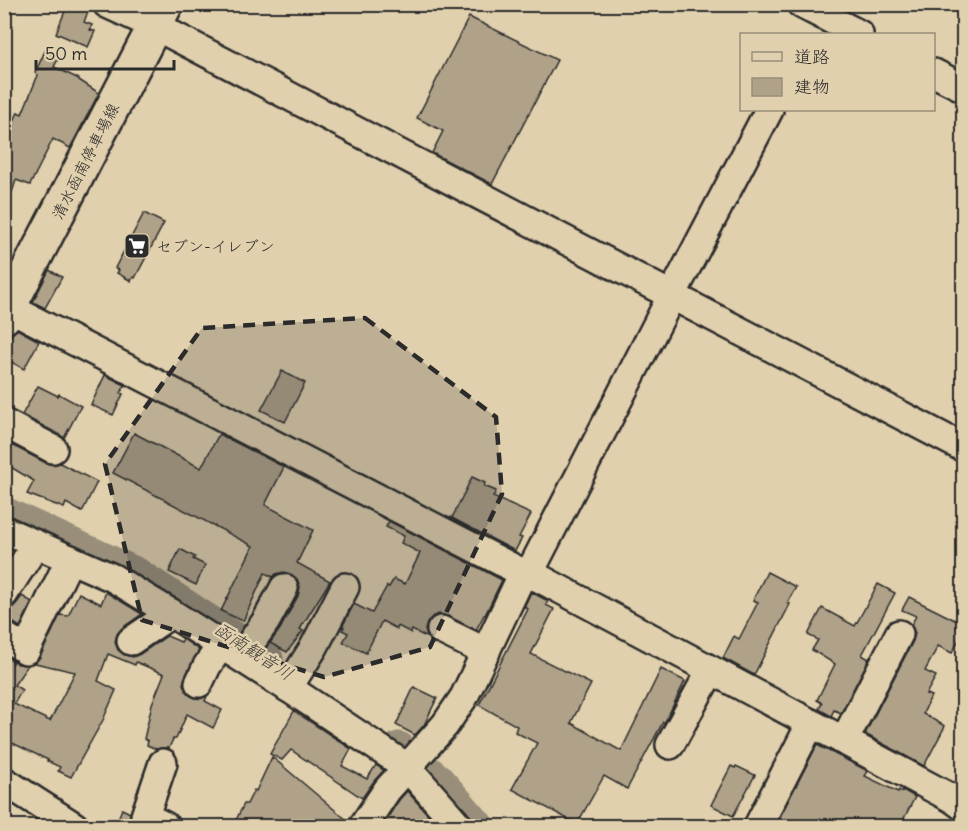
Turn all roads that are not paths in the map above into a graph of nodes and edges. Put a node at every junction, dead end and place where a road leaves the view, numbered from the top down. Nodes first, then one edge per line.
1 (107, 4) edge
2 (161, 15) edge
3 (809, 18) edge
4 (856, 33) edge
5 (935, 74) edge
6 (963, 88) edge
7 (767, 111) edge
8 (671, 297) junction
9 (6, 310) edge
10 (4, 423) edge
11 (963, 448) edge
12 (53, 449) dead end
13 (4, 530) edge
14 (36, 544) junction
15 (70, 559) junction
16 (526, 573) junction
17 (345, 587) dead end
18 (284, 588) dead end
19 (4, 594) edge
20 (170, 612) junction
21 (441, 630) dead end
22 (899, 634) dead end
23 (4, 636) edge
24 (131, 641) dead end
25 (240, 649) junction
26 (486, 652) junction
27 (711, 670) junction
28 (294, 680) junction
29 (199, 683) dead end
30 (810, 723) junction
31 (844, 741) junction
32 (670, 745) dead end
33 (163, 763) dead end
34 (407, 767) junction
35 (4, 781) edge
36 (963, 807) edge
37 (963, 818) edge
38 (74, 826) edge
39 (165, 826) edge
40 (363, 826) edge
41 (459, 826) edge
42 (758, 826) edge
43 (951, 826) edge

1 - 2 street
2 - 8 street
2 - 9 main road, 清水函南停車場線
3 - 4 street
5 - 6 street
7 - 8 street
8 - 11 street
8 - 16 street
9 - 16 street
10 - 12 street
13 - 14 street
14 - 15 street
14 - 19 street
15 - 20 street
15 - 23 street
16 - 26 street
16 - 27 street
17 - 28 street
18 - 25 street
20 - 24 street
20 - 25 street
21 - 26 street
22 - 31 street
25 - 28 street
25 - 29 street
26 - 34 street
27 - 30 street
27 - 32 street
28 - 34 street
30 - 31 street
30 - 42 street
31 - 36 street
33 - 39 street
34 - 40 street
34 - 41 street
35 - 38 street
37 - 43 street

